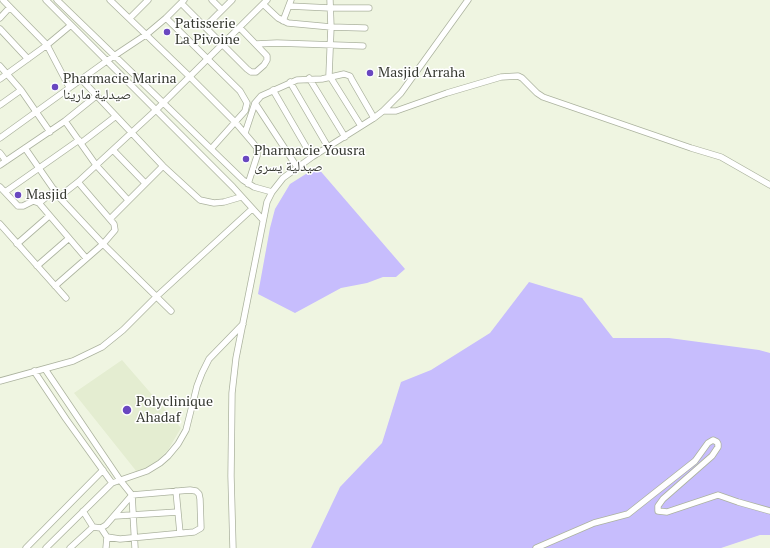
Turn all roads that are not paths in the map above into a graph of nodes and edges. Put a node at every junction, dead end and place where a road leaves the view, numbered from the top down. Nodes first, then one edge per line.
1 (4, 0) edge
2 (46, 0) edge
3 (57, 0) edge
4 (148, 0) edge
5 (212, 0) edge
6 (232, 0) edge
7 (291, 0) edge
8 (330, 0) edge
9 (468, 0) edge
10 (114, 1) edge
11 (182, 1) edge
12 (264, 1) edge
13 (289, 6) junction
14 (10, 7) junction
15 (330, 8) junction
16 (369, 8) dead end
17 (222, 10) junction
18 (0, 18) edge
19 (130, 18) junction
20 (166, 18) junction
21 (283, 22) junction
22 (70, 25) junction
23 (205, 27) junction
24 (330, 27) junction
25 (240, 28) junction
26 (365, 28) dead end
27 (0, 29) edge
28 (147, 34) junction
29 (223, 44) junction
30 (256, 44) junction
31 (47, 45) junction
32 (330, 45) junction
33 (363, 46) dead end
34 (115, 55) junction
35 (28, 59) junction
36 (207, 59) junction
37 (108, 60) junction
38 (0, 66) edge
39 (8, 74) junction
40 (329, 74) junction
41 (189, 76) junction
42 (309, 78) junction
43 (0, 79) edge
44 (81, 79) junction
45 (290, 82) junction
46 (70, 87) junction
47 (21, 90) junction
48 (273, 90) junction
49 (96, 96) junction
50 (255, 103) junction
51 (162, 104) junction
52 (0, 105) edge
53 (156, 110) junction
54 (383, 111) junction
55 (36, 112) junction
56 (116, 116) junction
57 (374, 118) junction
58 (65, 121) junction
59 (235, 122) junction
60 (361, 126) junction
61 (50, 132) junction
62 (131, 133) junction
63 (245, 133) junction
64 (345, 137) junction
65 (0, 138) edge
66 (80, 141) junction
67 (328, 147) junction
68 (25, 148) junction
69 (211, 149) junction
70 (113, 150) junction
71 (0, 153) edge
72 (312, 157) junction
73 (6, 161) junction
74 (0, 165) edge
75 (96, 165) junction
76 (163, 166) junction
77 (39, 167) junction
78 (297, 167) junction
79 (78, 182) junction
80 (145, 183) junction
81 (248, 184) junction
82 (770, 186) edge
83 (0, 187) edge
84 (55, 190) junction
85 (4, 192) junction
86 (272, 192) junction
87 (59, 197) junction
88 (241, 197) junction
89 (128, 200) junction
90 (39, 203) junction
91 (252, 209) junction
92 (49, 216) junction
93 (110, 219) junction
94 (263, 220) junction
95 (0, 224) edge
96 (68, 239) junction
97 (17, 244) junction
98 (103, 244) junction
99 (86, 258) junction
100 (37, 266) junction
101 (55, 286) junction
102 (156, 297) junction
103 (66, 298) dead end
104 (171, 311) dead end
105 (243, 323) junction
106 (45, 369) junction
107 (34, 371) junction
108 (1, 379) edge
109 (103, 470) junction
110 (120, 480) junction
111 (112, 483) junction
112 (176, 491) junction
113 (132, 495) junction
114 (83, 511) junction
115 (770, 511) edge
116 (178, 512) junction
117 (133, 515) junction
118 (115, 516) junction
119 (93, 527) junction
120 (101, 528) junction
121 (180, 533) junction
122 (107, 537) junction
123 (134, 537) junction
124 (26, 548) edge
125 (46, 548) edge
126 (70, 548) edge
127 (106, 548) edge
128 (135, 548) edge
129 (233, 548) edge
130 (536, 548) edge

1 - 14 street
2 - 22 street
3 - 34 street
4 - 19 street
5 - 17 street
6 - 17 street
7 - 13 street
8 - 15 street
9 - 54 street
10 - 19 street
11 - 20 street
11 - 23 street
12 - 21 street
12 - 25 street
13 - 15 street
13 - 21 street
14 - 18 street
14 - 31 street
15 - 16 street
15 - 24 street
17 - 23 street
19 - 28 street
20 - 28 street
20 - 36 street
21 - 24 street
22 - 31 street
22 - 37 street
23 - 29 street
24 - 26 street
24 - 32 street
25 - 29 street
25 - 30 street
27 - 35 street
28 - 34 street
28 - 41 street
29 - 30 street
29 - 36 street
30 - 32 street
31 - 35 street
31 - 46 street
32 - 33 street
32 - 40 street
34 - 37 street
34 - 51 street
35 - 39 street
36 - 41 street
36 - 59 street
37 - 44 street
37 - 53 street
38 - 39 street
39 - 43 street
39 - 47 street
40 - 42 street
40 - 57 street
40 - 60 street
41 - 51 street
41 - 59 street
42 - 45 street
42 - 64 street
44 - 46 street
44 - 49 street
45 - 48 street
45 - 67 street
46 - 55 street
47 - 52 street
47 - 55 street
48 - 50 street
48 - 72 street
49 - 56 street
49 - 58 street
50 - 63 street
50 - 78 street
51 - 53 street
51 - 69 street
53 - 62 street
53 - 88 street
54 - 57 street
54 - 82 street
55 - 61 street
55 - 65 street
56 - 62 street
56 - 66 street
57 - 60 street
58 - 61 street
58 - 66 street
59 - 63 street
59 - 69 street
60 - 64 street
61 - 68 street
62 - 70 street
62 - 76 street
63 - 81 street
64 - 67 street
66 - 75 street
66 - 77 street
67 - 72 street
68 - 73 street
68 - 77 street
69 - 81 street
70 - 75 street
70 - 80 street
71 - 73 street
72 - 78 street
73 - 74 street
75 - 79 street
75 - 89 street
76 - 80 street
76 - 88 street
77 - 84 street
77 - 85 street
78 - 86 street
79 - 87 street
79 - 93 street
80 - 89 street
81 - 86 street
83 - 85 street
84 - 87 street
84 - 90 street
85 - 90 street
86 - 94 street
87 - 98 street
88 - 91 street
89 - 93 street
90 - 92 street
91 - 94 street
91 - 102 street
92 - 96 street
92 - 97 street
93 - 98 street
94 - 105 street
95 - 97 street
96 - 99 street
96 - 100 street
97 - 100 street
98 - 99 street
98 - 102 street
99 - 101 street
100 - 101 street
101 - 103 street
102 - 104 street
102 - 106 street
105 - 110 street
105 - 129 street
106 - 107 street
106 - 110 street
107 - 108 street
107 - 109 street
109 - 111 street
109 - 124 street
110 - 111 street
110 - 113 street
111 - 114 street
112 - 113 street
112 - 116 street
112 - 121 street
113 - 117 street
113 - 118 street
114 - 119 street
114 - 125 street
115 - 130 street
116 - 117 street
116 - 121 street
117 - 118 street
117 - 123 street
118 - 120 street
119 - 120 street
119 - 126 street
120 - 122 street
121 - 123 street
122 - 123 street
122 - 127 street
123 - 128 street

